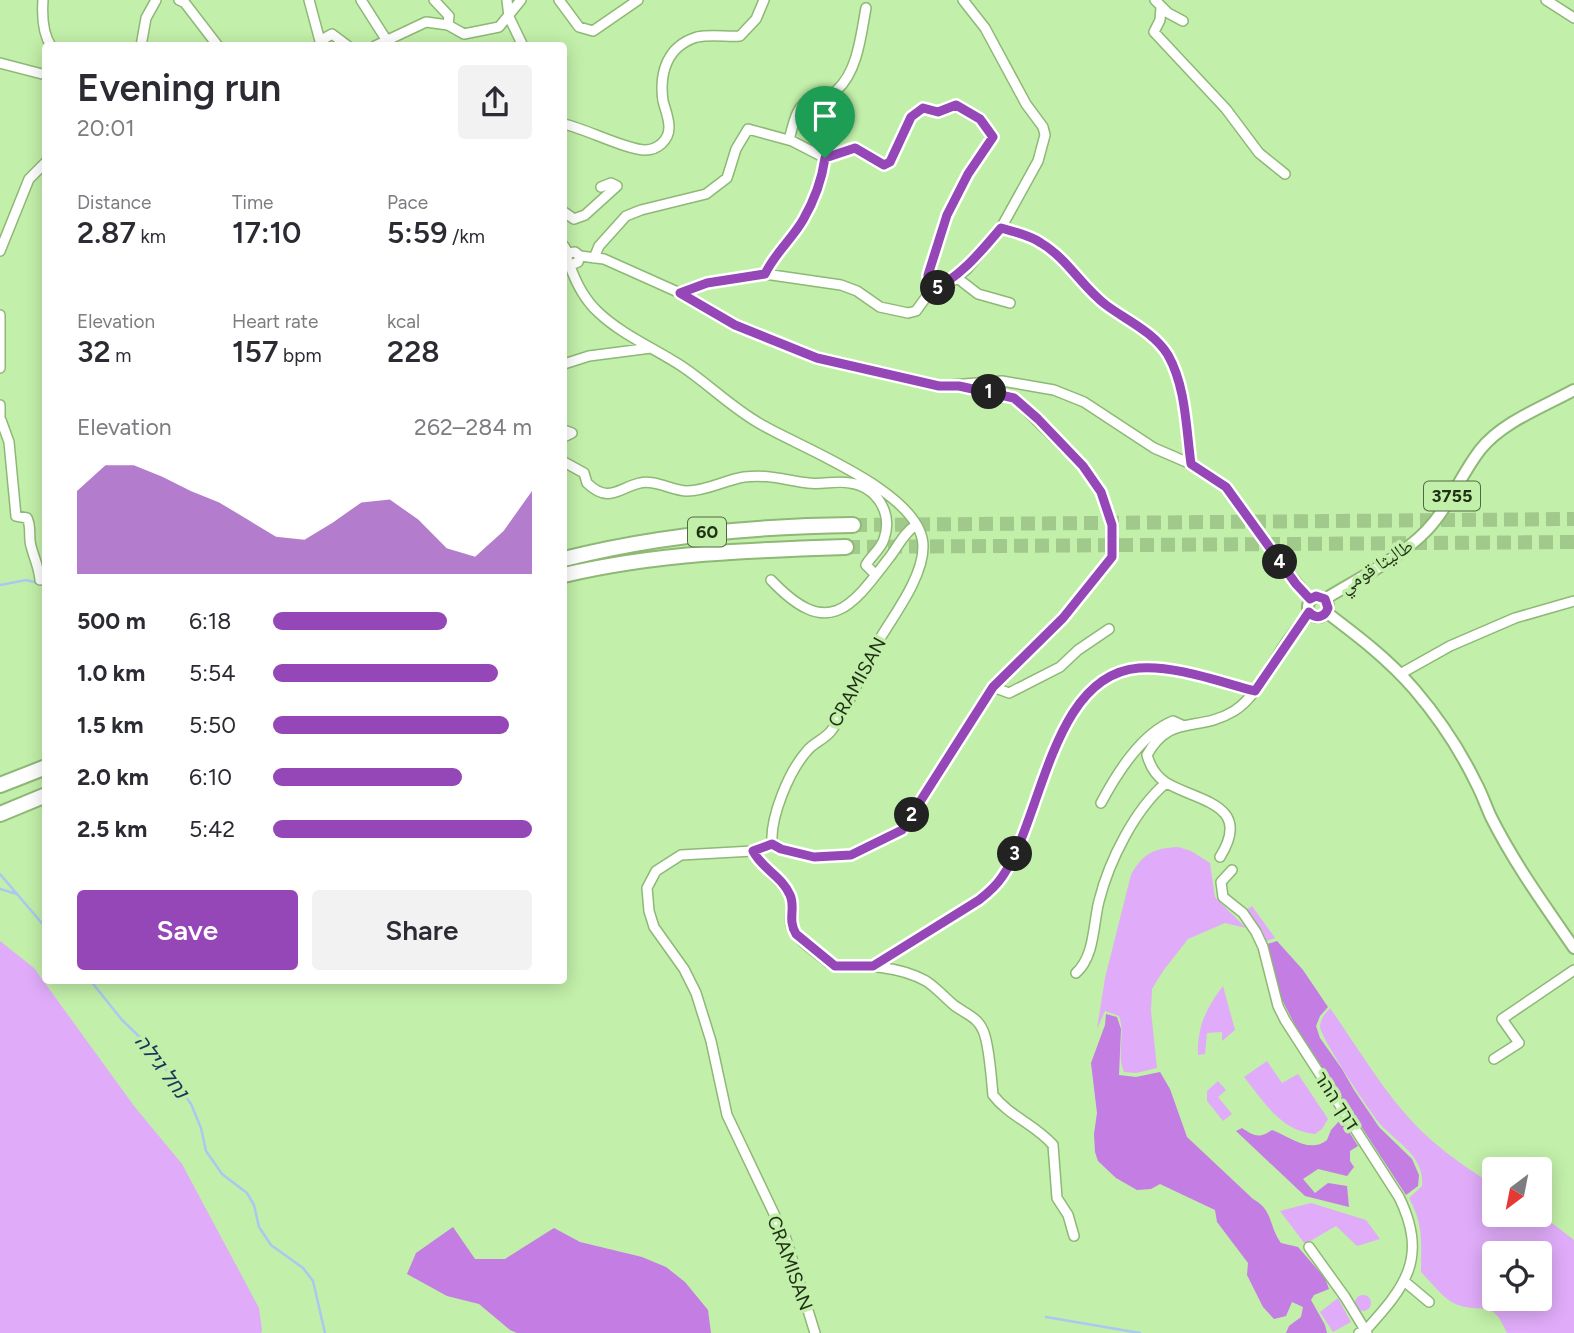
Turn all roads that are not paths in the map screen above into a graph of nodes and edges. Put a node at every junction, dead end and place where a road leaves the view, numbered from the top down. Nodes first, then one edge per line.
1 (43, 0) edge
2 (156, 0) edge
3 (179, 0) edge
4 (309, 0) edge
5 (361, 0) edge
6 (434, 0) edge
7 (507, 0) edge
8 (521, 0) edge
9 (559, 0) edge
10 (638, 0) edge
11 (764, 0) edge
12 (963, 0) edge
13 (1546, 0) edge
14 (1158, 4) edge
15 (866, 8) dead end
16 (509, 17) junction
17 (1574, 18) edge
18 (1183, 21) dead end
19 (448, 25) junction
20 (49, 42) edge
21 (142, 42) edge
22 (215, 42) edge
23 (319, 42) edge
24 (320, 42) edge
25 (343, 42) edge
26 (387, 42) edge
27 (390, 42) edge
28 (521, 42) edge
29 (0, 63) edge
30 (42, 74) edge
31 (567, 125) edge
32 (789, 140) junction
33 (825, 158) junction
34 (42, 166) edge
35 (1285, 174) dead end
36 (601, 187) dead end
37 (567, 214) edge
38 (1001, 228) junction
39 (0, 251) edge
40 (577, 261) edge
41 (765, 274) junction
42 (956, 278) junction
43 (567, 279) edge
44 (680, 293) junction
45 (929, 293) junction
46 (1010, 303) dead end
47 (0, 315) edge
48 (652, 348) junction
49 (567, 363) edge
50 (0, 368) edge
51 (959, 386) junction
52 (1574, 390) edge
53 (0, 405) edge
54 (0, 421) edge
55 (567, 464) edge
56 (1191, 464) junction
57 (853, 525) tunnel mouth
58 (916, 525) junction
59 (846, 547) tunnel mouth
60 (567, 558) edge
61 (567, 574) edge
62 (875, 574) junction
63 (40, 580) dead end
64 (771, 580) dead end
65 (1310, 599) junction
66 (1325, 599) junction
67 (1574, 601) edge
68 (1309, 612) junction
69 (1326, 612) junction
70 (1109, 629) dead end
71 (1400, 674) junction
72 (993, 687) junction
73 (1255, 691) junction
74 (1186, 727) junction
75 (42, 769) edge
76 (1166, 783) junction
77 (0, 786) edge
78 (42, 797) edge
79 (1101, 803) dead end
80 (0, 814) edge
81 (772, 844) junction
82 (753, 851) junction
83 (1220, 857) dead end
84 (1232, 870) dead end
85 (1574, 948) edge
86 (873, 966) junction
87 (1574, 970) edge
88 (1076, 973) dead end
89 (1494, 1059) dead end
90 (1074, 1236) dead end
91 (1309, 1247) dead end
92 (1404, 1281) junction
93 (1429, 1303) dead end
94 (1364, 1332) edge
95 (815, 1333) edge

1 - 20 street
2 - 21 street
3 - 22 street
4 - 23 street
5 - 26 street
6 - 19 street
7 - 16 street
8 - 16 street
9 - 10 street
11 - 31 street
12 - 38 street
13 - 17 street
14 - 18 street
14 - 35 street
15 - 32 street
16 - 19 street
16 - 28 street
19 - 27 street
24 - 25 street
29 - 30 street
32 - 33 street
32 - 40 street
33 - 41 street
33 - 45 street
34 - 39 street
36 - 37 street
38 - 42 street
38 - 56 street
40 - 43 street
40 - 44 street
40 - 48 street
41 - 44 street
41 - 45 street
42 - 45 street
42 - 46 street
44 - 51 street
47 - 50 street
48 - 49 street
48 - 58 street
51 - 56 street
51 - 72 street
52 - 66 main road, طاليثا قومي / 3755
53 - 54 street
54 - 63 street
55 - 62 street
56 - 65 street
57 - 60 highway, 60
58 - 62 street
58 - 81 street, CRAMISAN
59 - 61 highway, 60
62 - 64 street
65 - 66 main road
65 - 68 main road
66 - 69 main road
67 - 71 street
68 - 69 main road
68 - 73 street
69 - 71 main road
70 - 72 street
71 - 85 main road
72 - 81 street
73 - 74 street
73 - 86 street
74 - 76 street
74 - 79 street
75 - 77 highway
76 - 83 street
76 - 88 street
78 - 80 highway
81 - 82 street, CRAMISAN
82 - 86 street
82 - 95 street, CRAMISAN
84 - 92 street, דרך ההר
86 - 90 street
87 - 89 street
91 - 94 street
92 - 93 street
92 - 94 street, דרך ההר

